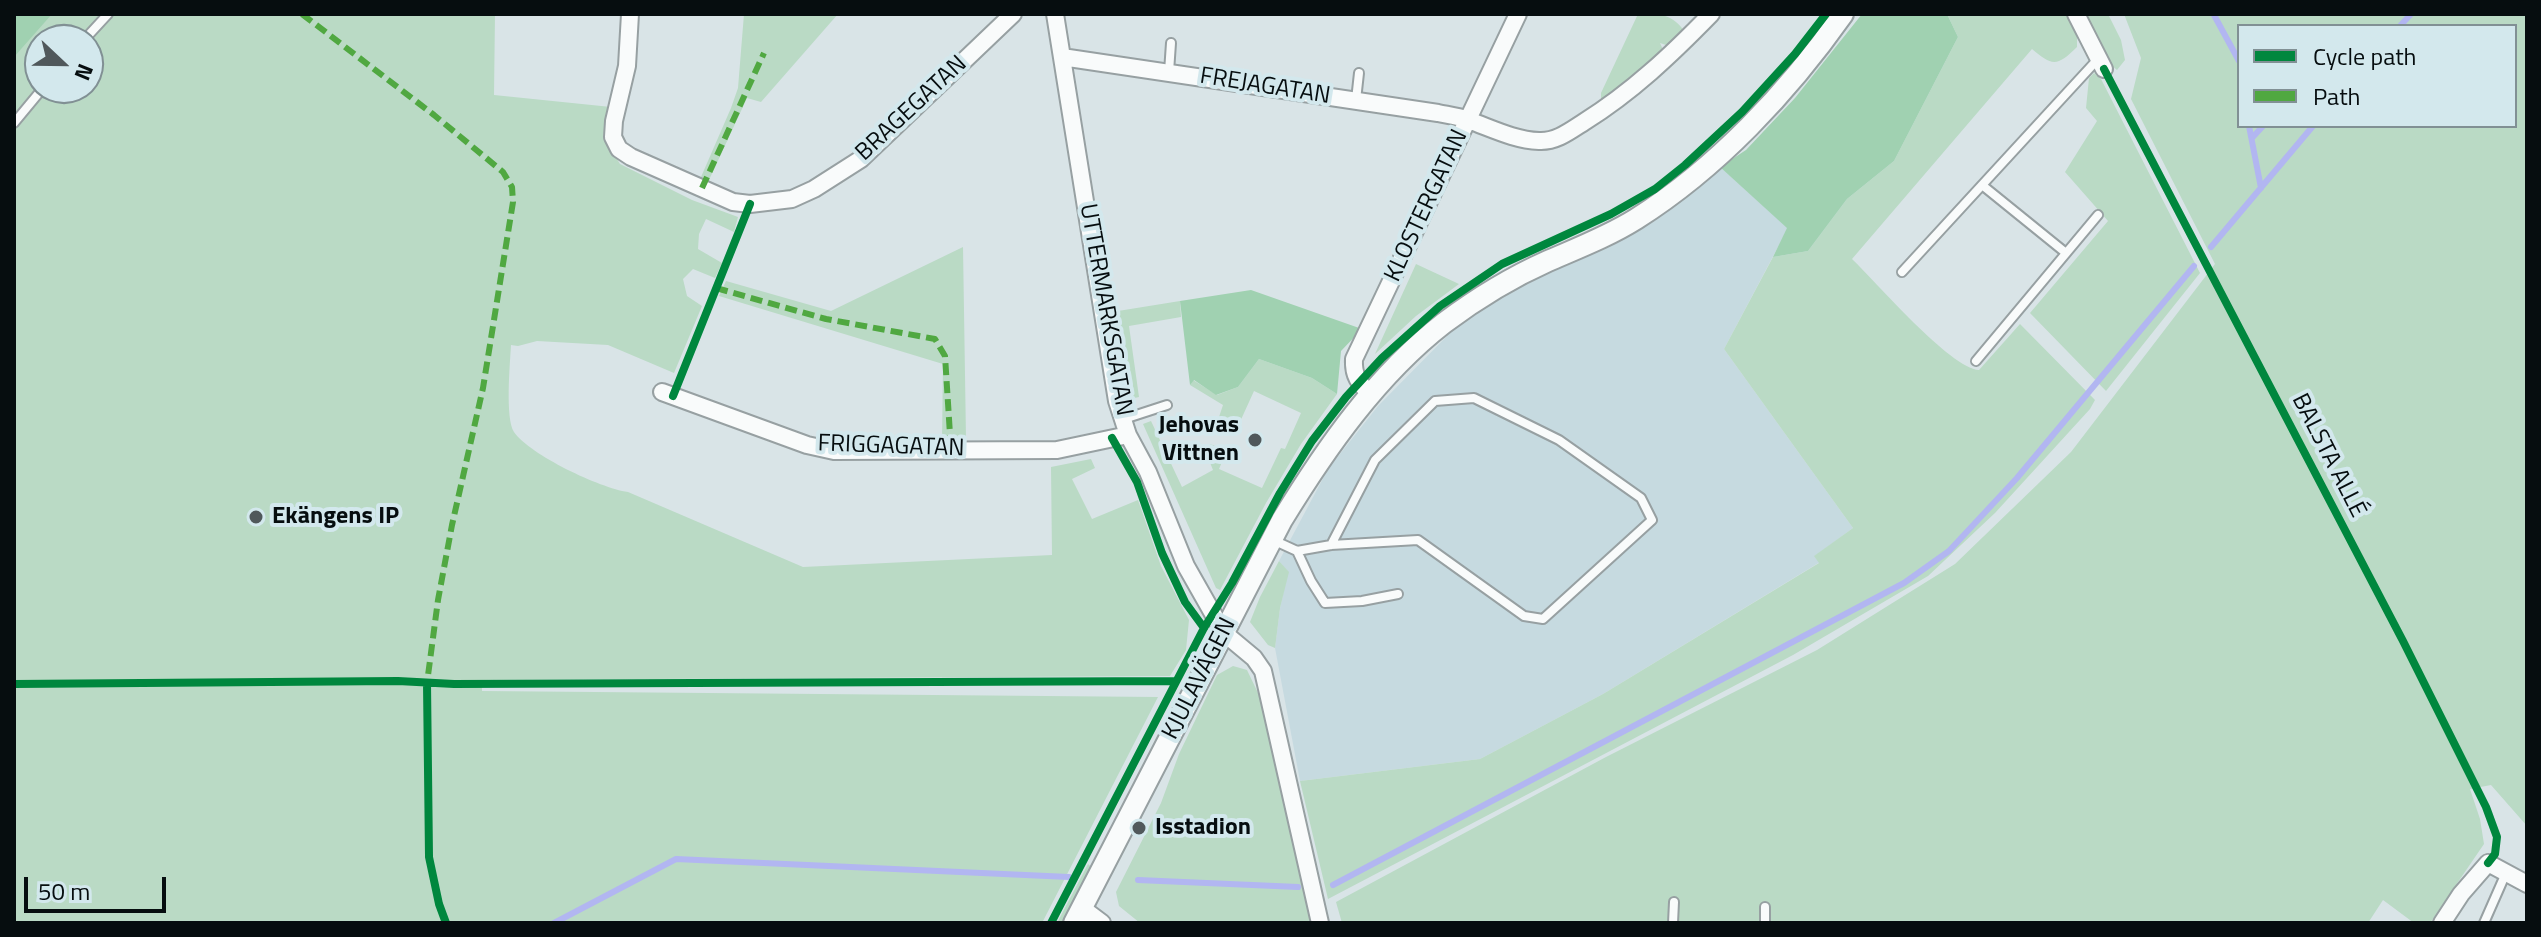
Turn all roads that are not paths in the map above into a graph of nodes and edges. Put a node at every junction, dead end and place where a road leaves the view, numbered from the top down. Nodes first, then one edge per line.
1 (630, 14) edge
2 (1013, 14) edge
3 (1055, 14) edge
4 (1518, 14) edge
5 (1843, 14) edge
6 (2076, 14) edge
7 (1704, 17) edge
8 (1171, 43) dead end
9 (1062, 57) junction
10 (2102, 64) joint
11 (1169, 72) junction
12 (1359, 73) dead end
13 (1356, 101) junction
14 (30, 104) edge
15 (1467, 119) junction
16 (14, 123) edge
17 (1982, 185) junction
18 (2098, 215) dead end
19 (2066, 253) junction
20 (1902, 272) dead end
21 (1976, 361) dead end
22 (662, 392) dead end
23 (1371, 395) junction
24 (1167, 405) dead end
25 (1126, 427) junction
26 (1272, 540) junction
27 (1331, 545) junction
28 (1297, 551) junction
29 (1398, 594) dead end
30 (1224, 633) junction
31 (2506, 873) junction
32 (2527, 884) edge
33 (1674, 902) dead end
34 (1765, 907) dead end
35 (1078, 916) edge
36 (1102, 923) edge
37 (1320, 923) edge
38 (1673, 923) edge
39 (1765, 923) edge
40 (2442, 923) edge
41 (2484, 923) edge

1 - 2 street, BRAGEGATAN
3 - 9 street, UTTERMARKSGATAN
4 - 15 street, KLOSTERGATAN
5 - 23 street, KJULAVÄGEN
6 - 10 street
7 - 15 street, FREJAGATAN
8 - 11 lane
9 - 11 street, FREJAGATAN
9 - 25 street, UTTERMARKSGATAN
10 - 17 lane
11 - 13 street, FREJAGATAN
12 - 13 lane
13 - 15 street, FREJAGATAN
14 - 16 lane
15 - 23 street, KLOSTERGATAN
17 - 19 lane
17 - 20 lane
18 - 19 lane
19 - 21 lane
22 - 25 street, FRIGGAGATAN
23 - 26 street, KJULAVÄGEN
24 - 25 lane
25 - 30 street, UTTERMARKSGATAN
26 - 28 lane
26 - 30 street, KJULAVÄGEN
27 - 27 lane
27 - 28 lane
28 - 29 lane
30 - 35 street, KJULAVÄGEN
30 - 37 street
31 - 32 street
31 - 40 street
31 - 41 lane
33 - 38 lane
34 - 39 lane
35 - 36 street

